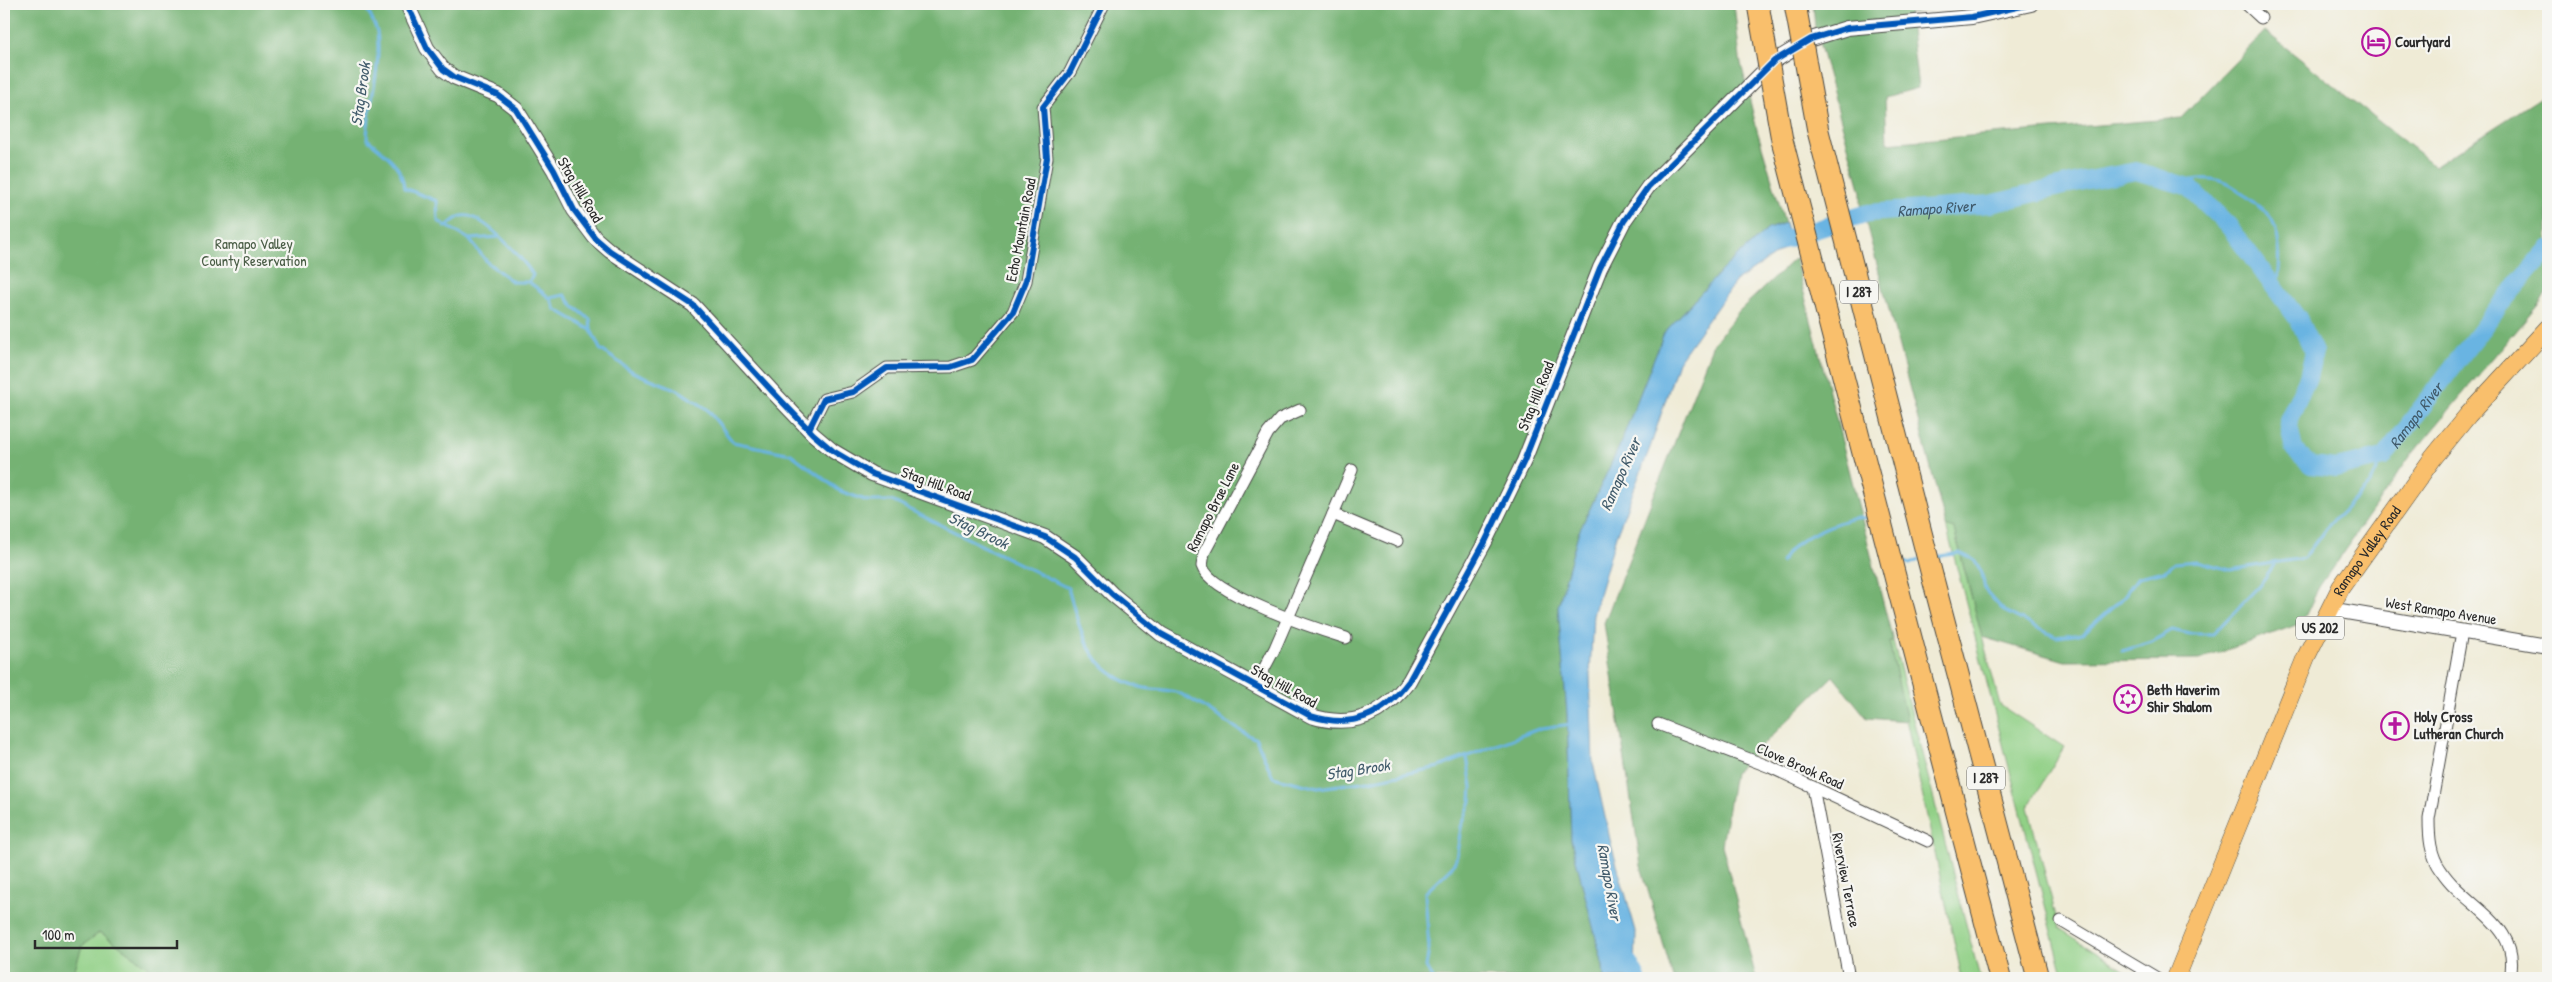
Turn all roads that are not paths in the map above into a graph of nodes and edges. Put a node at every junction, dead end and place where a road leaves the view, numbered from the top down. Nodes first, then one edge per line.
1 (407, 4) edge
2 (1104, 4) edge
3 (1795, 4) edge
4 (2031, 4) edge
5 (2246, 4) edge
6 (1760, 13) edge
7 (2262, 18) dead end
8 (2548, 328) edge
9 (1300, 410) dead end
10 (809, 430) junction
11 (1352, 470) dead end
12 (1333, 514) junction
13 (1397, 541) dead end
14 (2329, 609) junction
15 (1288, 619) junction
16 (2462, 632) junction
17 (1346, 638) dead end
18 (2548, 646) edge
19 (1256, 684) junction
20 (1658, 724) dead end
21 (1813, 787) junction
22 (1928, 841) dead end
23 (2062, 921) dead end
24 (1849, 978) edge
25 (2000, 978) edge
26 (2038, 978) edge
27 (2157, 978) edge
28 (2176, 978) edge
29 (2510, 978) edge

1 - 10 street, Stag Hill Road
2 - 10 street, Echo Mountain Road
3 - 26 highway, I 287, bridge
4 - 19 street, Stag Hill Road
5 - 7 street
6 - 25 highway, I 287, bridge
8 - 14 main road, Ramapo Valley Road / US 202
9 - 15 street, Ramapo Brae Lane
10 - 19 street, Stag Hill Road
11 - 12 street
12 - 13 street
12 - 15 street
14 - 16 street, West Ramapo Avenue
14 - 28 main road, Ramapo Valley Road / US 202
15 - 17 street, Ramapo Brae Lane
15 - 19 street
16 - 18 street, West Ramapo Avenue
16 - 29 street
20 - 21 street, Clove Brook Road
21 - 22 street, Clove Brook Road
21 - 24 street, Riverview Terrace
23 - 27 street

